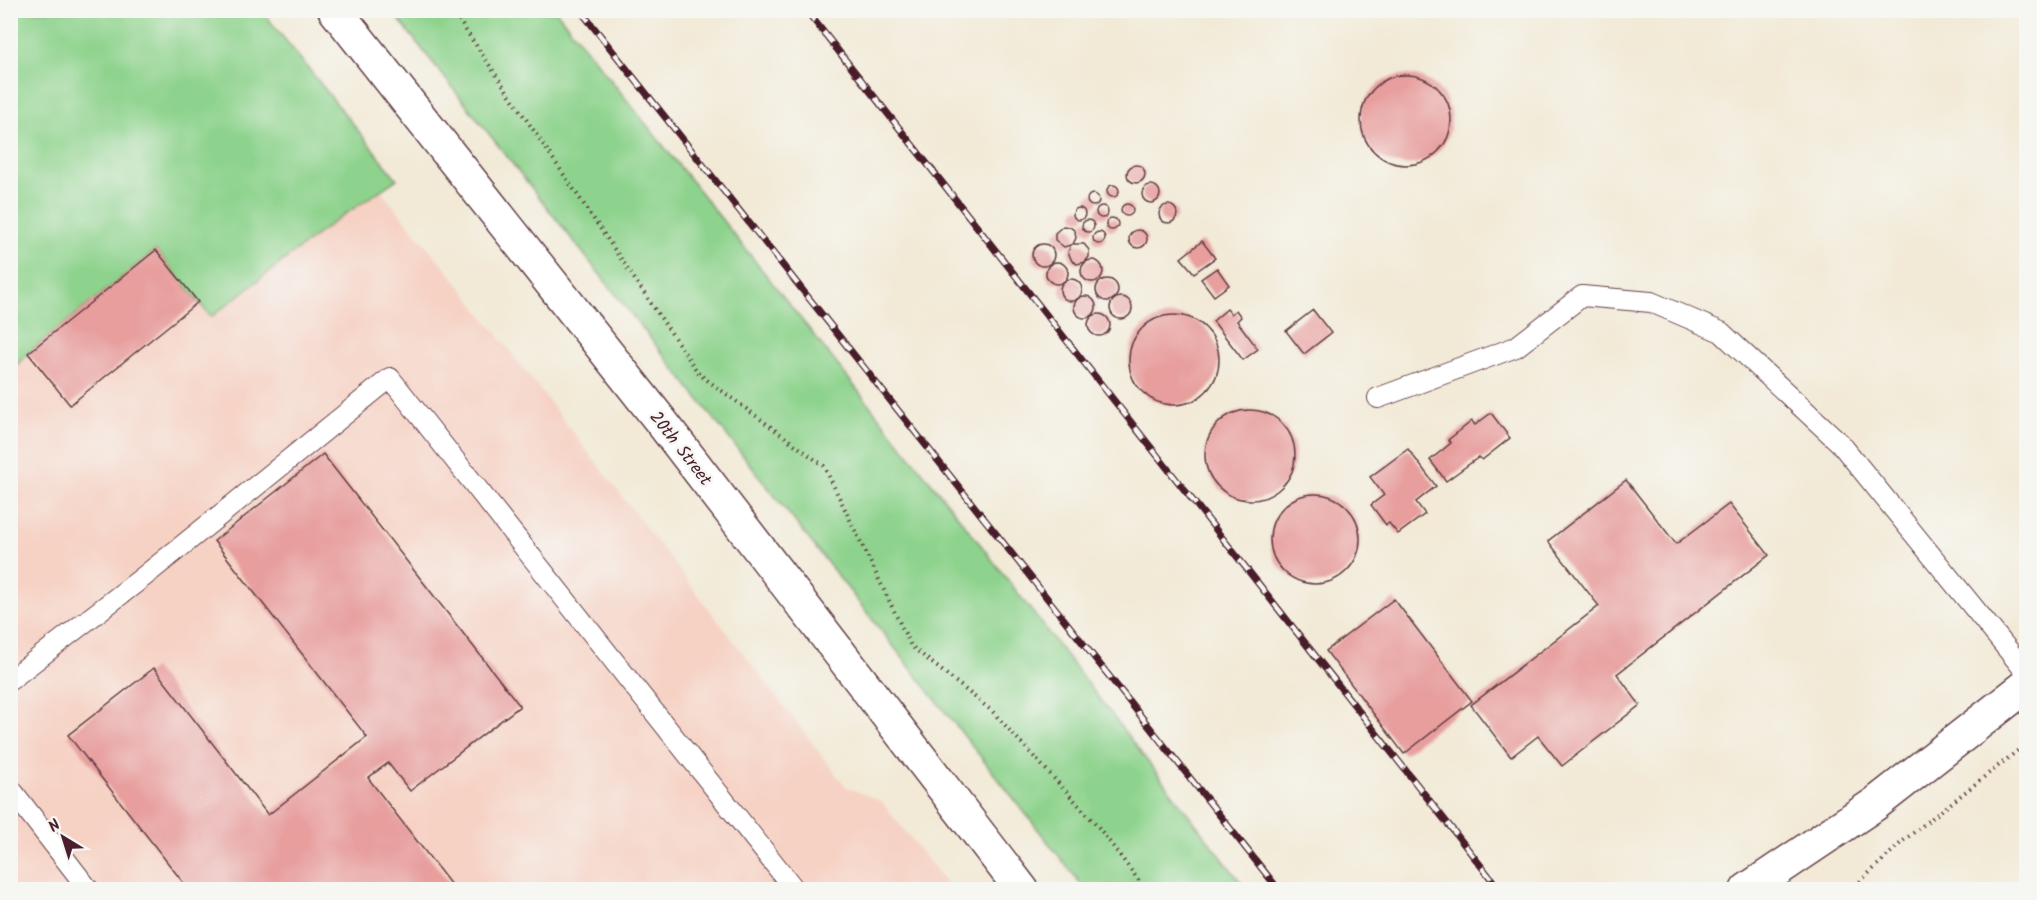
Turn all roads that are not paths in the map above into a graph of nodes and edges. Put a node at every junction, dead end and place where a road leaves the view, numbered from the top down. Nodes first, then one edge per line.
1 (335, 10) edge
2 (1377, 398) dead end
3 (2026, 672) edge
4 (10, 680) edge
5 (2026, 686) edge
6 (10, 788) edge
7 (1875, 804) junction
8 (89, 890) edge
9 (795, 890) edge
10 (1022, 890) edge
11 (1747, 890) edge
12 (1787, 890) edge

1 - 10 main road, 20th Street
2 - 3 lane
4 - 9 lane
5 - 7 main road
6 - 8 lane
7 - 11 main road
7 - 12 main road

